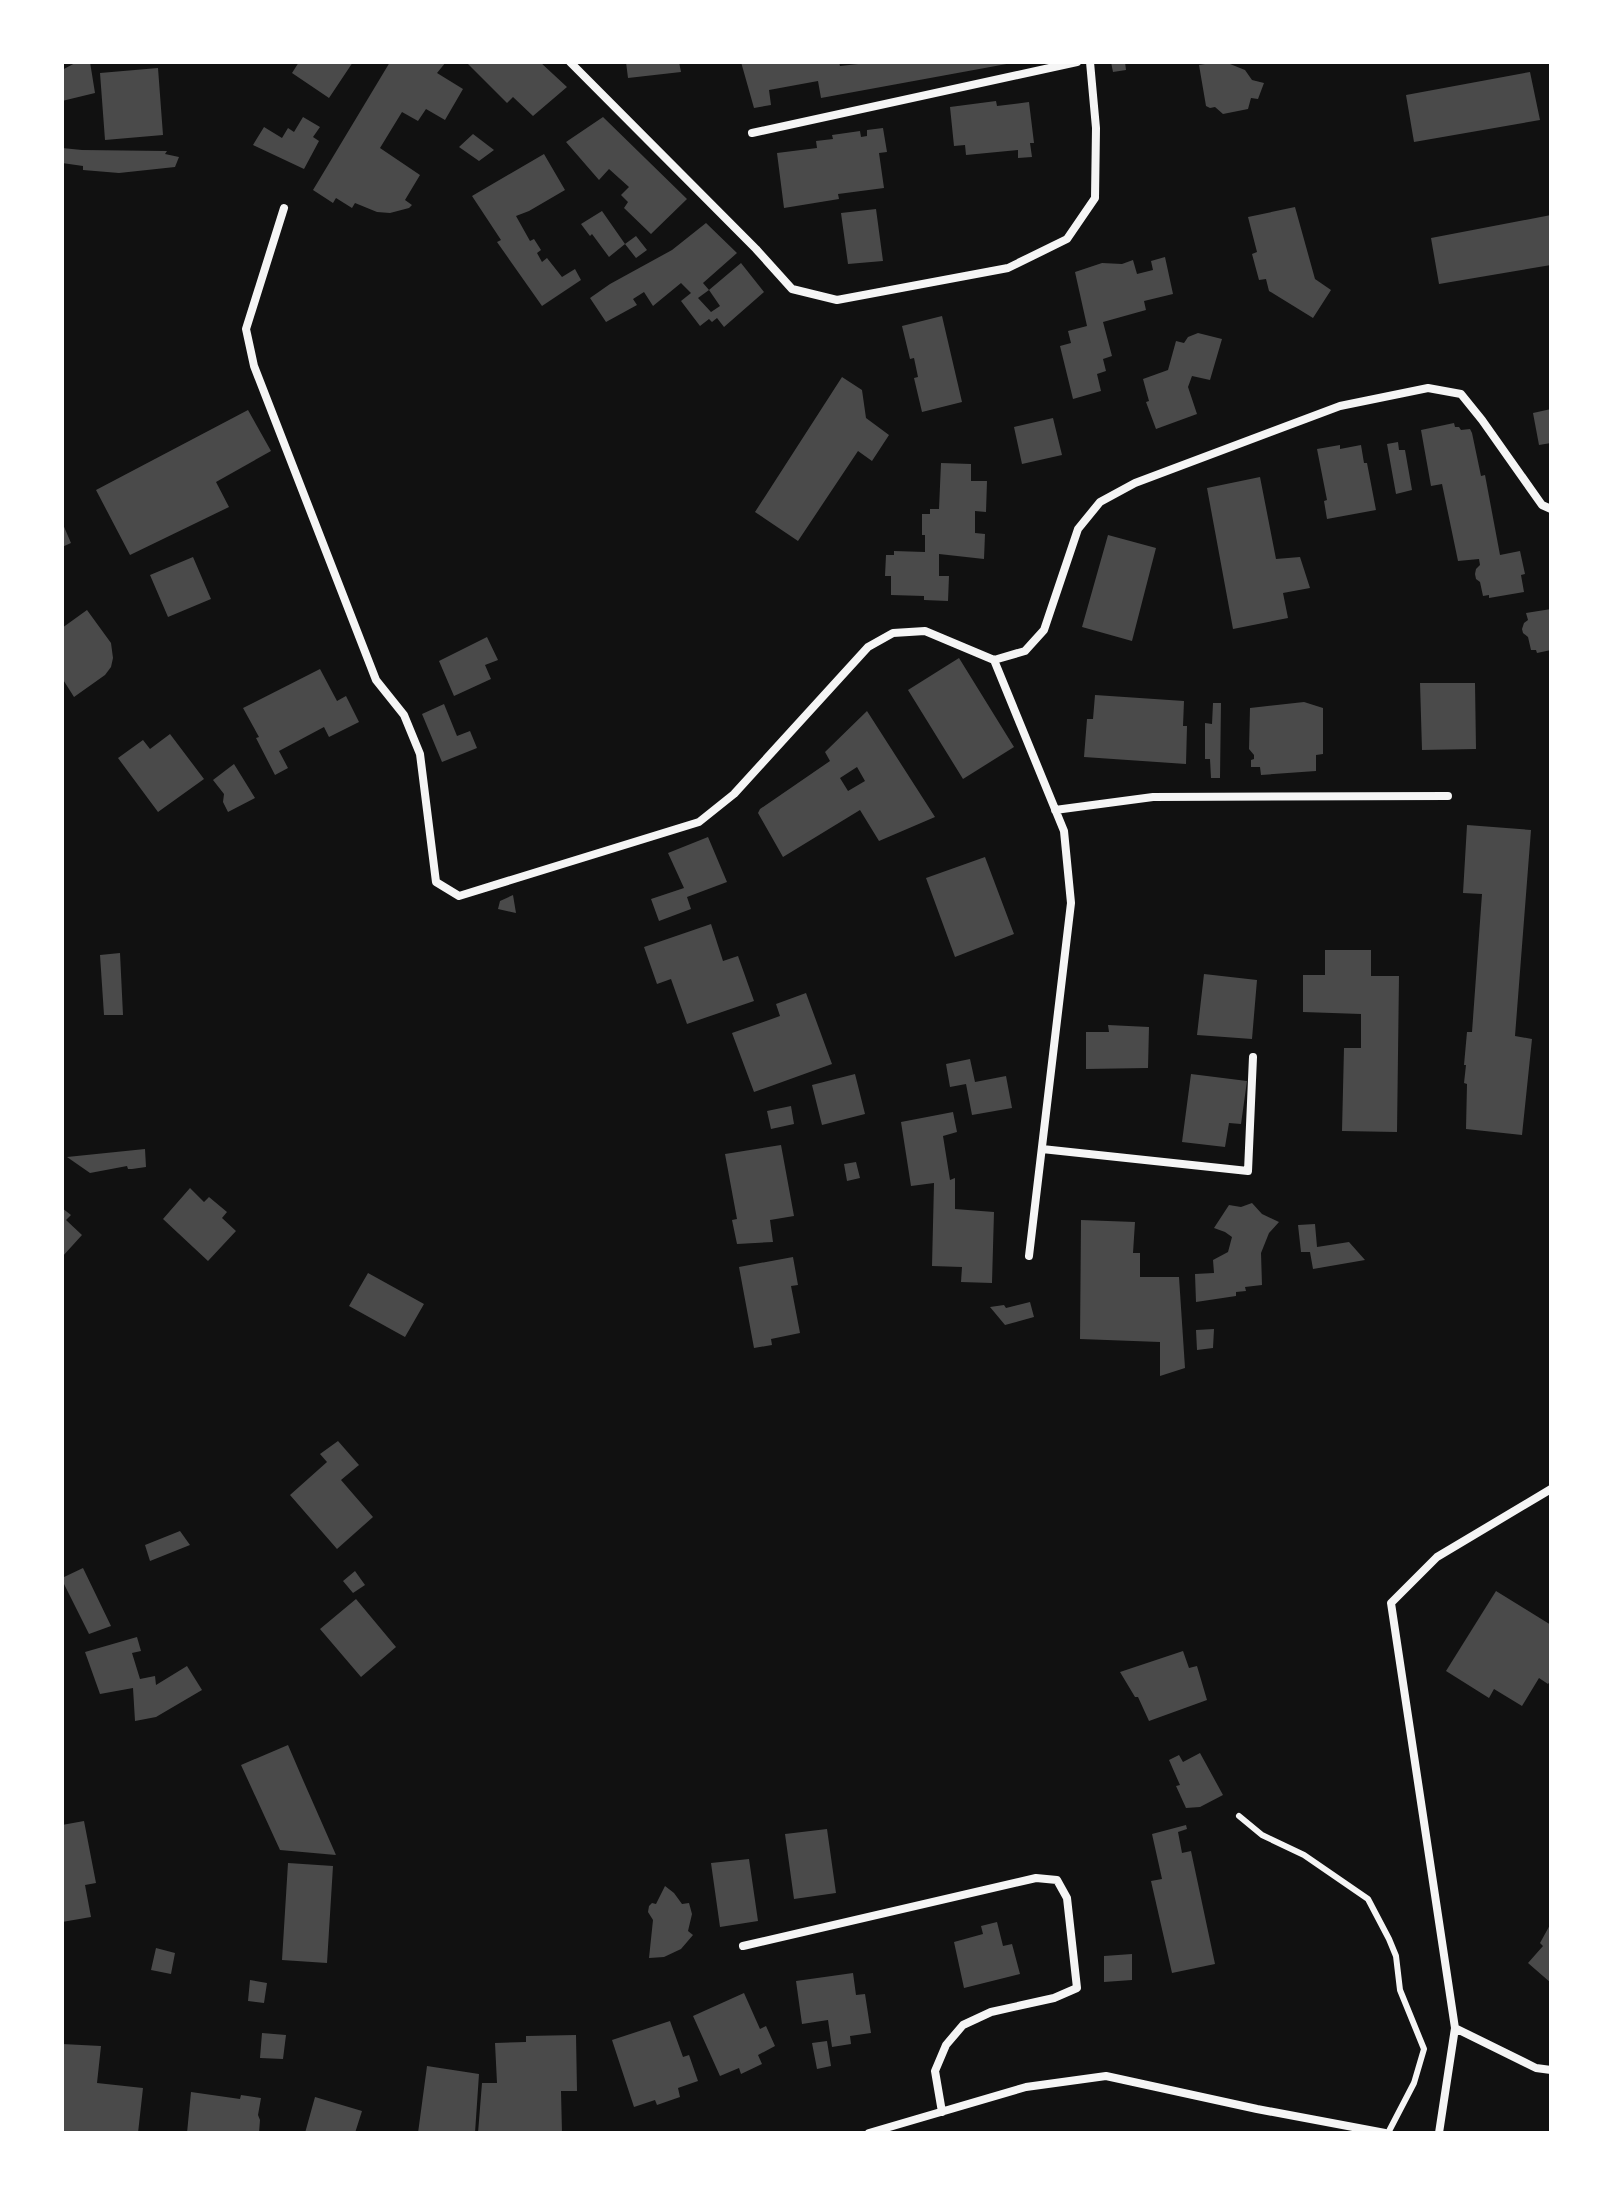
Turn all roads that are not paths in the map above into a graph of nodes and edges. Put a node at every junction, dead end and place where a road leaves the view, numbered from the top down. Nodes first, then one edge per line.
1 (570, 62) edge
2 (1077, 62) edge
3 (1090, 62) edge
4 (752, 133) dead end
5 (284, 208) dead end
6 (1551, 509) edge
7 (994, 660) junction
8 (1448, 796) dead end
9 (1055, 810) junction
10 (1253, 1057) dead end
11 (1042, 1149) junction
12 (1029, 1256) dead end
13 (1551, 1489) edge
14 (1239, 1816) dead end
15 (743, 1946) dead end
16 (1455, 2028) junction
17 (1551, 2070) edge
18 (942, 2112) junction
19 (869, 2133) edge
20 (1386, 2133) edge
21 (1439, 2133) edge

1 - 3 street
2 - 4 street
5 - 7 street
6 - 7 street
7 - 9 street
8 - 9 street
9 - 11 street
10 - 11 street
11 - 12 street
13 - 16 street
14 - 20 lane
15 - 18 street
16 - 17 street
16 - 21 street
18 - 19 street
18 - 20 street

